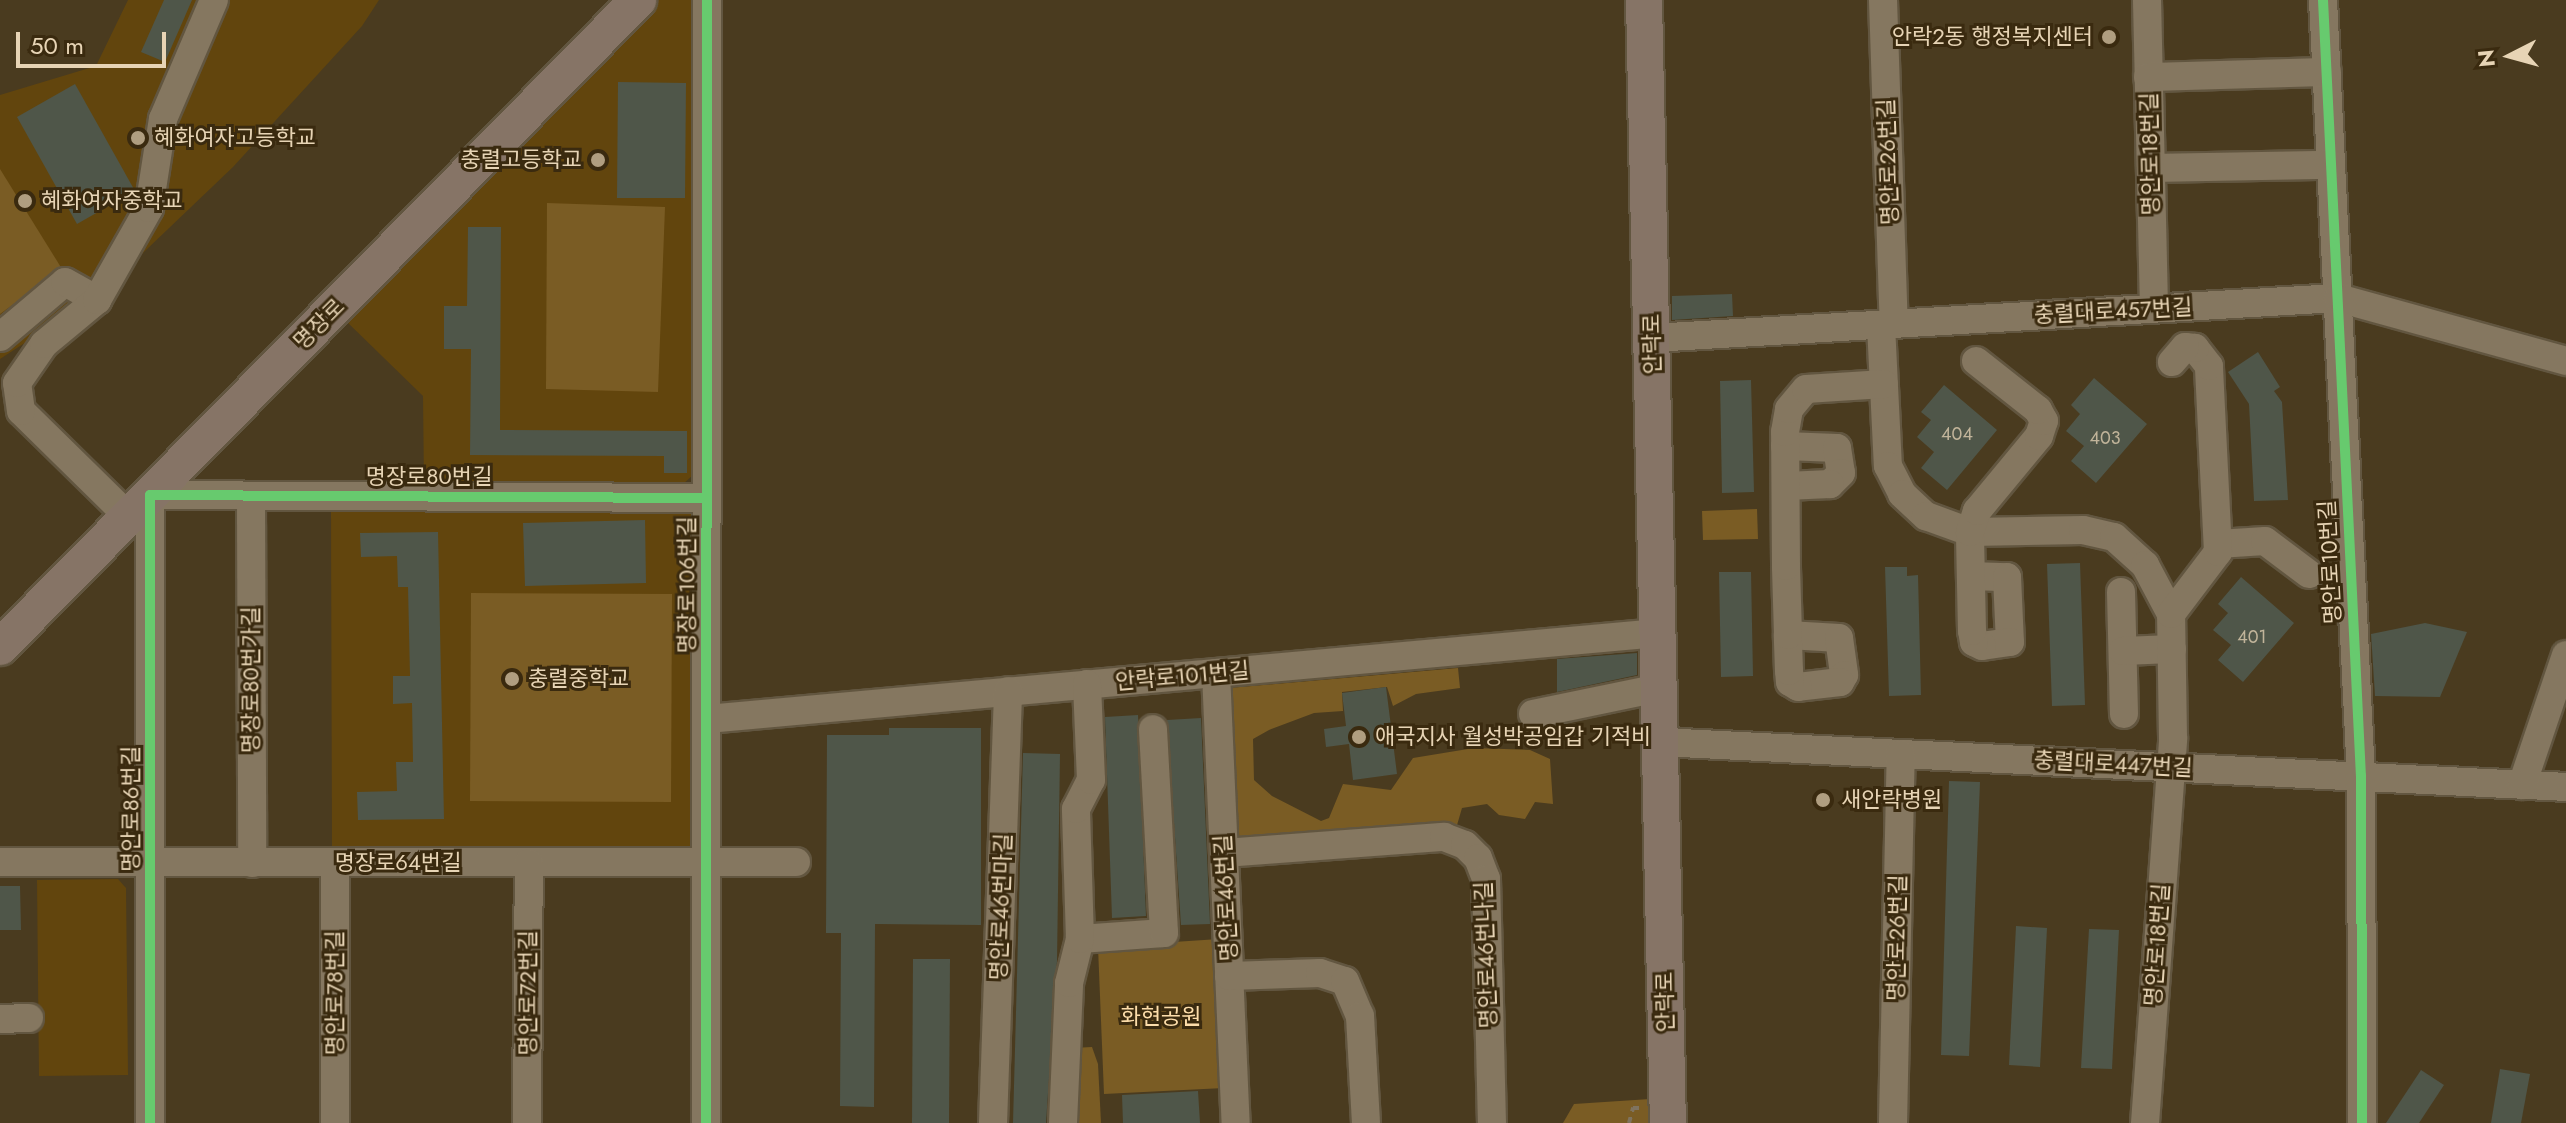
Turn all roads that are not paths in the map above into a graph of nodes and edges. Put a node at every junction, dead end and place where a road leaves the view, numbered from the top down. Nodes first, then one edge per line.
1 (214, 0) edge
2 (638, 0) edge
3 (707, 0) edge
4 (1644, 0) edge
5 (1883, 0) edge
6 (2147, 0) edge
7 (2323, 0) edge
8 (2327, 72) junction
9 (2148, 77) junction
10 (2331, 165) junction
11 (2151, 168) junction
12 (2338, 298) junction
13 (97, 300) junction
14 (2154, 308) junction
15 (1887, 324) junction
16 (0, 337) edge
17 (1652, 338) junction
18 (1976, 361) dead end
19 (2566, 361) edge
20 (2172, 362) dead end
21 (1884, 384) junction
22 (1785, 446) junction
23 (1786, 486) junction
24 (251, 497) junction
25 (707, 498) junction
26 (140, 506) junction
27 (1970, 532) junction
28 (2218, 544) junction
29 (2309, 574) dead end
30 (1971, 576) dead end
31 (2121, 592) dead end
32 (2171, 614) junction
33 (1658, 633) junction
34 (1788, 635) dead end
35 (0, 647) edge
36 (2172, 649) junction
37 (2123, 651) junction
38 (2566, 655) edge
39 (1216, 673) junction
40 (1087, 684) junction
41 (1659, 688) junction
42 (1008, 691) junction
43 (1533, 714) dead end
44 (2124, 714) dead end
45 (707, 719) junction
46 (1153, 729) dead end
47 (1660, 742) junction
48 (1901, 754) junction
49 (2168, 767) junction
50 (2361, 776) junction
51 (2522, 785) junction
52 (2566, 787) edge
53 (1224, 853) junction
54 (0, 862) edge
55 (706, 862) junction
56 (796, 862) dead end
57 (151, 863) junction
58 (252, 863) junction
59 (335, 863) junction
60 (529, 863) junction
61 (1080, 939) junction
62 (1229, 976) junction
63 (29, 1018) dead end
64 (0, 1019) edge
65 (1660, 1116) edge
66 (150, 1123) edge
67 (335, 1123) edge
68 (527, 1123) edge
69 (706, 1123) edge
70 (993, 1123) edge
71 (1063, 1123) edge
72 (1236, 1123) edge
73 (1366, 1123) edge
74 (1492, 1123) edge
75 (1893, 1123) edge
76 (2145, 1123) edge
77 (2362, 1123) edge

1 - 13 street
2 - 26 main road, 명장로
3 - 25 street, 명장로106번길
4 - 17 main road, 안락로
5 - 15 street, 명안로26번길
6 - 9 street, 명안로18번길
7 - 8 street, 명안로10번길
8 - 9 street
8 - 10 street, 명안로10번길
9 - 11 street, 명안로18번길
10 - 11 street
10 - 12 street, 명안로10번길
11 - 14 street, 명안로18번길
12 - 14 street, 충렬대로457번길
12 - 19 street, 충렬대로457번길
12 - 50 street, 명안로10번길
13 - 16 street
13 - 26 street
14 - 15 street, 충렬대로457번길
15 - 17 street, 충렬대로457번길
15 - 21 street, 명안로26번길
17 - 33 main road, 안락로
18 - 27 street
20 - 28 street
21 - 22 street
21 - 27 street, 명안로26번길
22 - 23 street
22 - 23 street
23 - 34 street
24 - 25 street, 명장로80번길
24 - 26 street, 명장로80번길
24 - 58 street, 명장로80번가길
25 - 45 street, 명장로106번길
26 - 35 main road, 명장로
26 - 57 street, 명안로86번길
27 - 30 street
27 - 32 street
28 - 29 street
28 - 32 street
31 - 37 street
32 - 36 street, 명안로18번길
33 - 39 street, 안락로101번길
33 - 41 main road, 안락로
36 - 37 street
36 - 49 street, 명안로18번길
37 - 44 street
38 - 51 street
39 - 40 street, 안락로101번길
39 - 53 street, 명안로46번길
40 - 42 street, 안락로101번길
40 - 61 street
41 - 43 street
41 - 47 main road, 안락로
42 - 45 street, 안락로101번길
42 - 70 street, 명안로46번마길
45 - 55 street, 명장로106번길
46 - 61 street
47 - 48 street, 충렬대로447번길
47 - 65 main road, 안락로
48 - 49 street, 충렬대로447번길
48 - 75 street, 명안로26번길
49 - 50 street, 충렬대로447번길
49 - 76 street, 명안로18번길
50 - 51 street, 충렬대로447번길
50 - 77 street, 명안로10번길
51 - 52 street, 충렬대로447번길
53 - 62 street, 명안로46번길
53 - 74 street, 명안로46번나길
54 - 57 street, 명장로64번길
55 - 56 street, 명장로64번길
55 - 60 street, 명장로64번길
55 - 69 street, 명장로106번길
57 - 58 street, 명장로64번길
57 - 66 street, 명안로86번길
58 - 59 street, 명장로64번길
59 - 60 street, 명장로64번길
59 - 67 street, 명안로78번길
60 - 68 street, 명안로72번길
61 - 71 street
62 - 72 street, 명안로46번길
62 - 73 street
63 - 64 street

